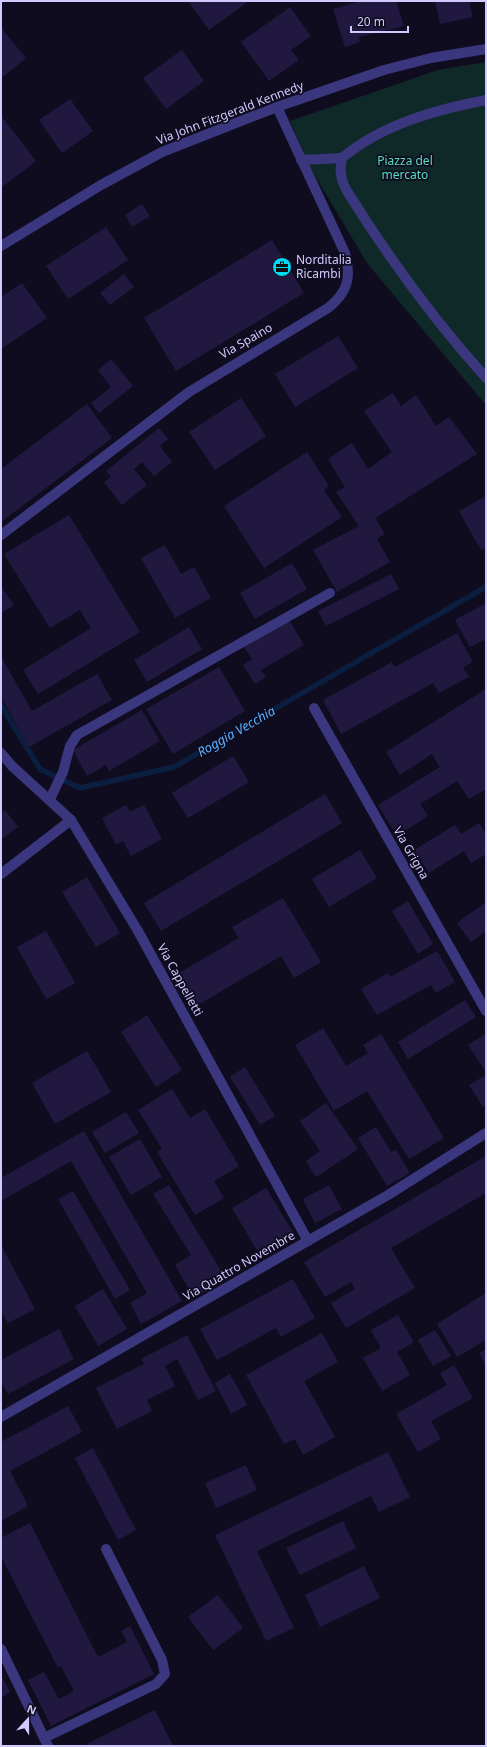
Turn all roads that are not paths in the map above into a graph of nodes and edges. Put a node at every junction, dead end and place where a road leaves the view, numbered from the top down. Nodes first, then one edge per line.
1 (486, 49) edge
2 (486, 100) edge
3 (277, 107) junction
4 (342, 158) junction
5 (301, 160) junction
6 (1, 246) edge
7 (486, 378) edge
8 (1, 535) edge
9 (330, 593) dead end
10 (314, 708) dead end
11 (1, 753) edge
12 (50, 799) junction
13 (71, 820) junction
14 (1, 874) edge
15 (486, 1012) edge
16 (486, 1133) edge
17 (308, 1241) junction
18 (1, 1417) edge
19 (106, 1550) dead end
20 (1, 1649) edge
21 (46, 1742) edge

1 - 3 street, Via John Fitzgerald Kennedy
2 - 4 street
3 - 5 street, Via Spaino
3 - 6 street, Via John Fitzgerald Kennedy
4 - 5 street
4 - 7 street
5 - 8 street, Via Spaino
9 - 12 street
10 - 15 street, Via Grigna
11 - 12 street, Via Cappelletti
12 - 13 street, Via Cappelletti
13 - 14 street
13 - 17 street, Via Cappelletti
16 - 17 street, Via Quattro Novembre
17 - 18 street, Via Quattro Novembre
19 - 21 street
20 - 21 street

